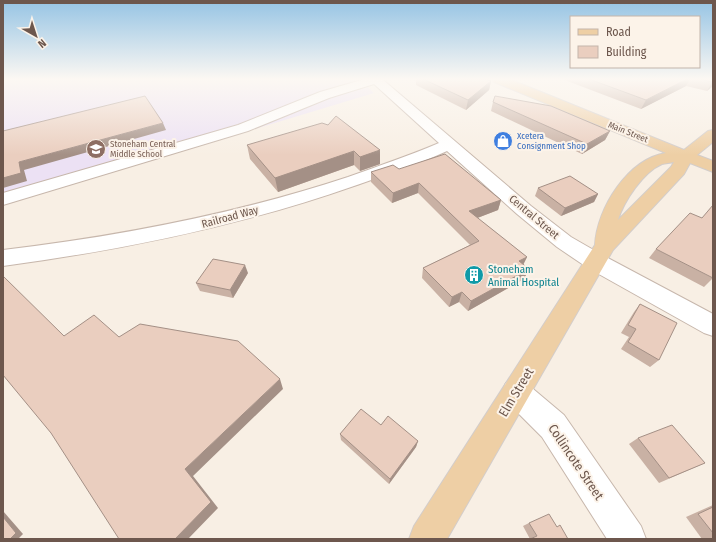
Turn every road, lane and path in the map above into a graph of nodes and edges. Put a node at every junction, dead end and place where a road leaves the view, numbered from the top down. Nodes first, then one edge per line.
1 (302, 104) edge
2 (404, 104) edge
3 (560, 104) edge
4 (713, 134) edge
5 (449, 144) junction
6 (686, 156) junction
7 (713, 167) edge
8 (3, 199) edge
9 (600, 254) junction
10 (3, 258) edge
11 (713, 326) edge
12 (516, 392) junction
13 (427, 539) edge
14 (628, 539) edge

1 - 8 street
2 - 5 street, Central Street
3 - 6 main road, Main Street
4 - 6 main road, Elm Street
5 - 9 street, Central Street
5 - 10 street, Railroad Way
6 - 7 main road, Main Street
6 - 9 main road, Elm Street
6 - 9 main road, Elm Street
9 - 11 street, Central Street
9 - 12 main road, Elm Street
12 - 13 main road, Elm Street
12 - 14 street, Collincote Street

